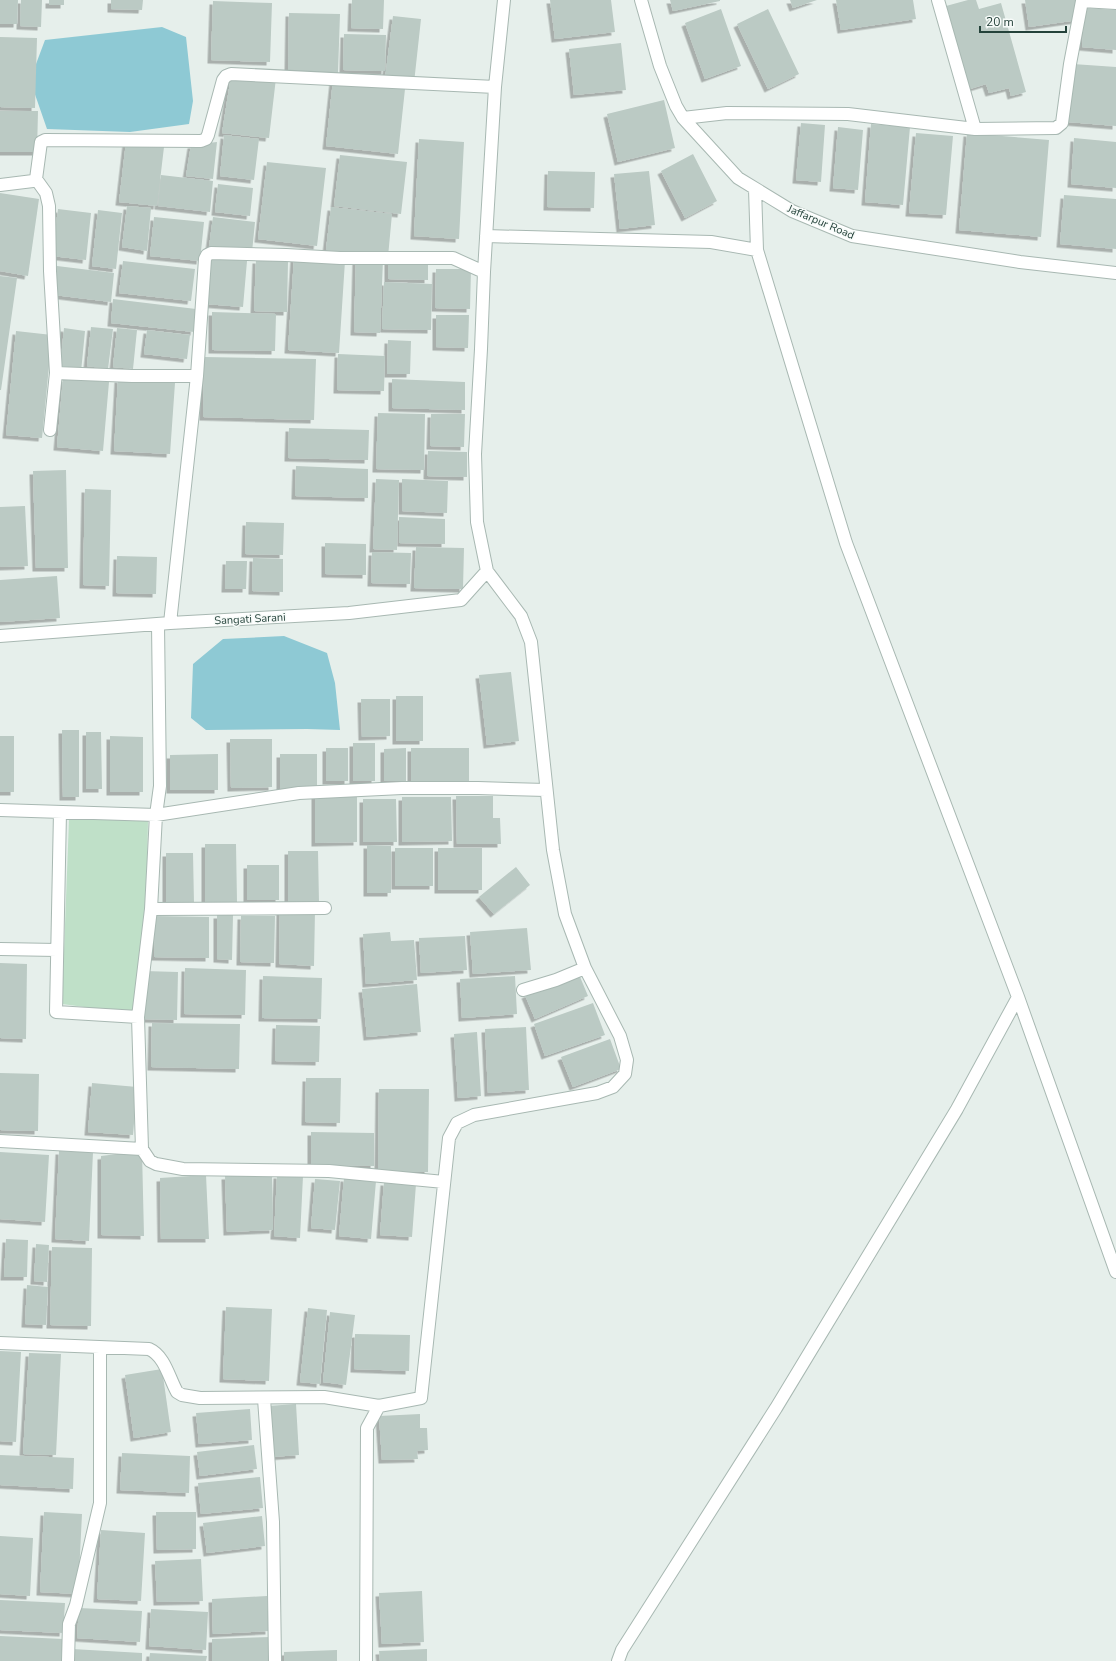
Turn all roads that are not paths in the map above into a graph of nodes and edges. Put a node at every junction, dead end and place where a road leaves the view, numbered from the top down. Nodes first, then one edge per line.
1 (504, 0) edge
2 (642, 0) edge
3 (938, 0) edge
4 (1082, 0) edge
5 (1116, 3) edge
6 (495, 87) junction
7 (683, 118) junction
8 (975, 129) junction
9 (36, 179) junction
10 (0, 185) edge
11 (755, 188) junction
12 (486, 236) junction
13 (757, 250) junction
14 (484, 272) junction
15 (1116, 273) edge
16 (56, 373) junction
17 (197, 376) junction
18 (50, 430) dead end
19 (487, 571) junction
20 (164, 624) junction
21 (0, 636) edge
22 (546, 790) junction
23 (0, 810) edge
24 (60, 812) junction
25 (156, 815) junction
26 (325, 908) dead end
27 (151, 909) junction
28 (0, 949) edge
29 (57, 950) junction
30 (585, 968) junction
31 (523, 990) dead end
32 (1018, 997) junction
33 (138, 1017) junction
34 (0, 1141) edge
35 (142, 1148) junction
36 (444, 1182) junction
37 (1113, 1256) edge
38 (1116, 1272) edge
39 (0, 1343) edge
40 (100, 1348) junction
41 (264, 1399) junction
42 (379, 1406) junction
43 (68, 1661) edge
44 (275, 1661) edge
45 (366, 1661) edge
46 (618, 1661) edge

1 - 6 street
2 - 7 street, Jaffarpur Road
3 - 8 street
4 - 5 street
4 - 8 street
6 - 9 street
6 - 12 street
7 - 8 street
7 - 11 street, Jaffarpur Road
9 - 10 street
9 - 16 street
11 - 13 street
11 - 15 street, Jaffarpur Road
12 - 13 street
12 - 14 street
13 - 32 street
14 - 17 street
14 - 19 street
16 - 17 street
16 - 18 street
17 - 20 street
19 - 20 street, Sangati Sarani
19 - 22 street
20 - 21 street, Sangati Sarani
20 - 25 street
22 - 25 street
22 - 30 street
23 - 24 street
24 - 25 street
24 - 29 street
25 - 27 street
26 - 27 street
27 - 33 street
28 - 29 street
29 - 33 street
30 - 31 street
30 - 36 street
32 - 37 street
32 - 46 street
33 - 35 street
34 - 35 street
35 - 36 street
36 - 42 street
37 - 38 street
39 - 40 street
40 - 41 street
40 - 43 street
41 - 42 street
41 - 44 street
42 - 45 street

